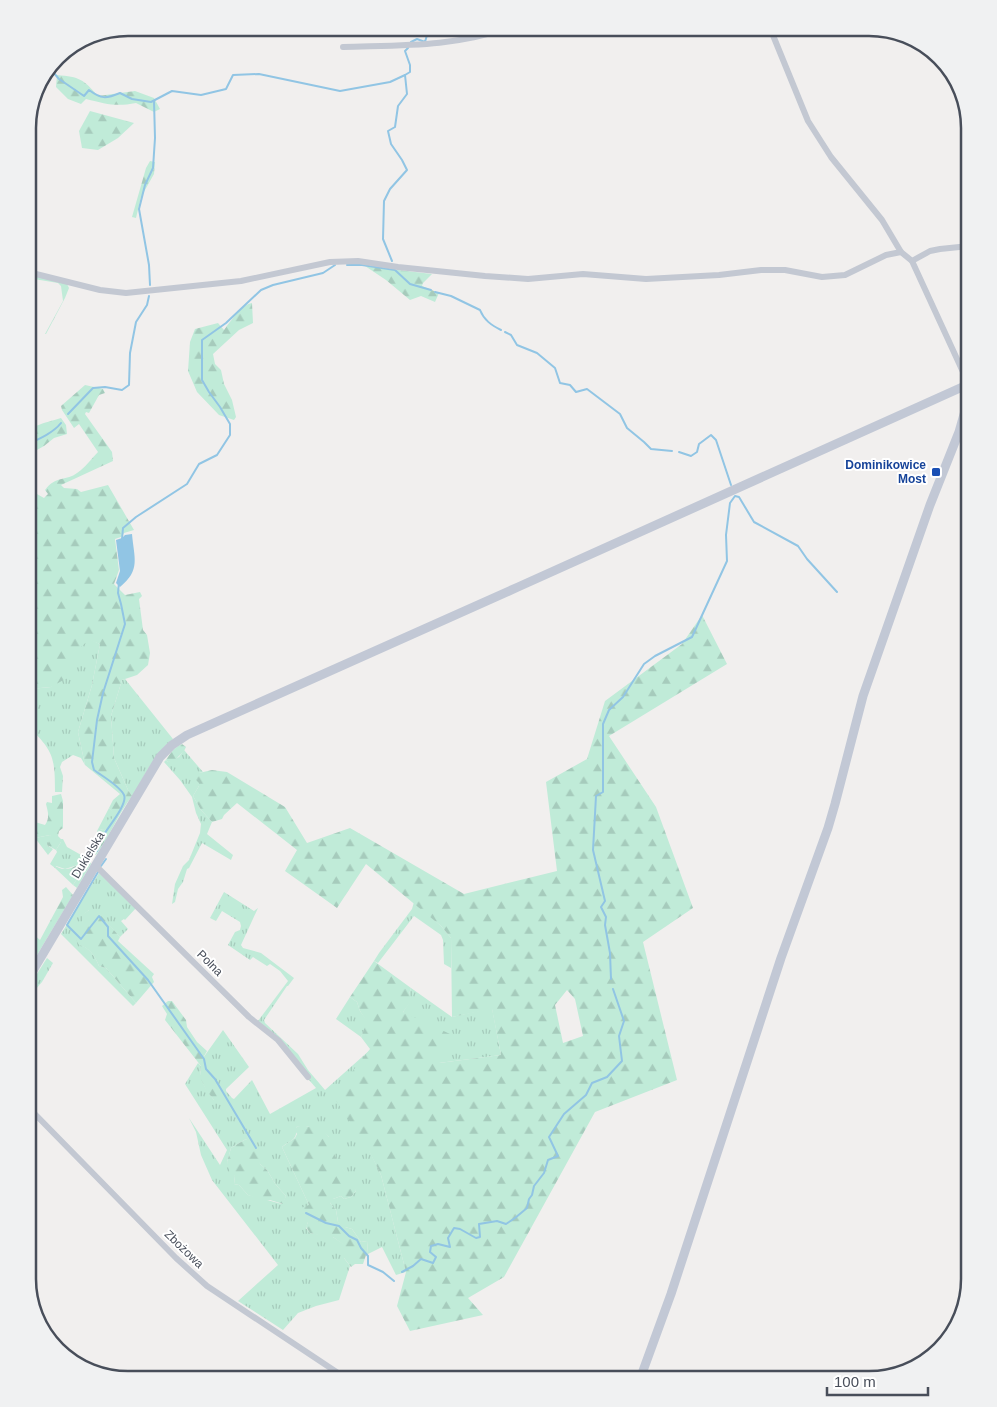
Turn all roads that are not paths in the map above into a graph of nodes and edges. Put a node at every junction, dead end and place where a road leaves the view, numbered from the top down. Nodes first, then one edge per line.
1 (479, 36) edge
2 (773, 36) edge
3 (343, 47) dead end
4 (961, 247) edge
5 (900, 252) junction
6 (912, 262) junction
7 (36, 274) edge
8 (961, 368) edge
9 (961, 389) edge
10 (961, 426) edge
11 (96, 866) junction
12 (36, 966) edge
13 (308, 1077) dead end
14 (36, 1115) edge
15 (336, 1371) edge
16 (643, 1371) edge

1 - 3 street
2 - 5 street
4 - 6 street
5 - 6 street
5 - 7 street
6 - 8 street
9 - 11 main road, Dukielska
10 - 16 main road
11 - 12 main road, Dukielska
11 - 13 street, Polna
14 - 15 street, Zbożowa

